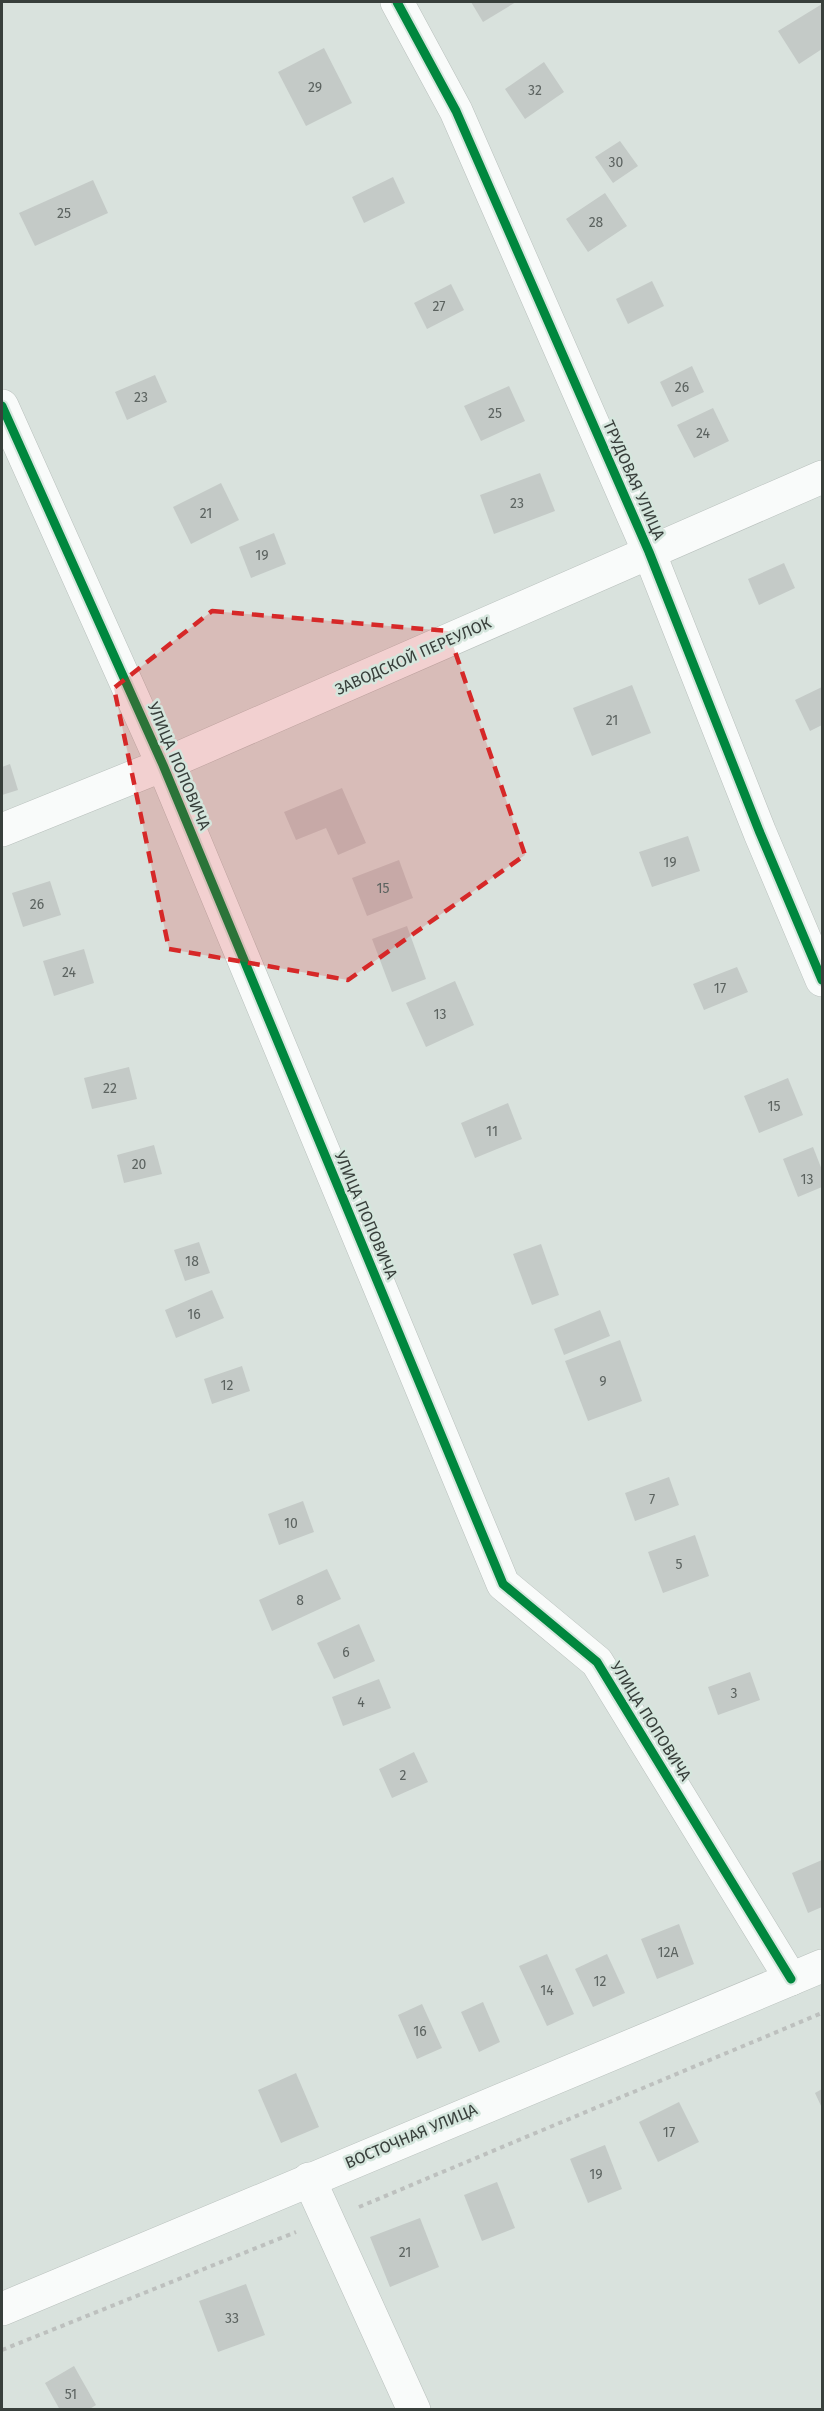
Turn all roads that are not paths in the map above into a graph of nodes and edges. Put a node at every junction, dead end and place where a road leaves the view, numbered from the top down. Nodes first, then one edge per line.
1 (397, 2) edge
2 (2, 406) edge
3 (822, 477) edge
4 (649, 552) junction
5 (163, 765) junction
6 (2, 830) edge
7 (822, 980) edge
8 (822, 1966) edge
9 (791, 1979) junction
10 (309, 2179) junction
11 (2, 2309) edge
12 (414, 2409) edge

1 - 4 street, ТРУДОВАЯ УЛИЦА
2 - 5 street, УЛИЦА ПОПОВИЧА
3 - 4 street, ЗАВОДСКОЙ ПЕРЕУЛОК
4 - 5 street, ЗАВОДСКОЙ ПЕРЕУЛОК
4 - 7 street, ТРУДОВАЯ УЛИЦА
5 - 6 street, ЗАВОДСКОЙ ПЕРЕУЛОК
5 - 9 street, УЛИЦА ПОПОВИЧА
8 - 9 street, ВОСТОЧНАЯ УЛИЦА
9 - 10 street, ВОСТОЧНАЯ УЛИЦА
10 - 11 street, ВОСТОЧНАЯ УЛИЦА
10 - 12 street

